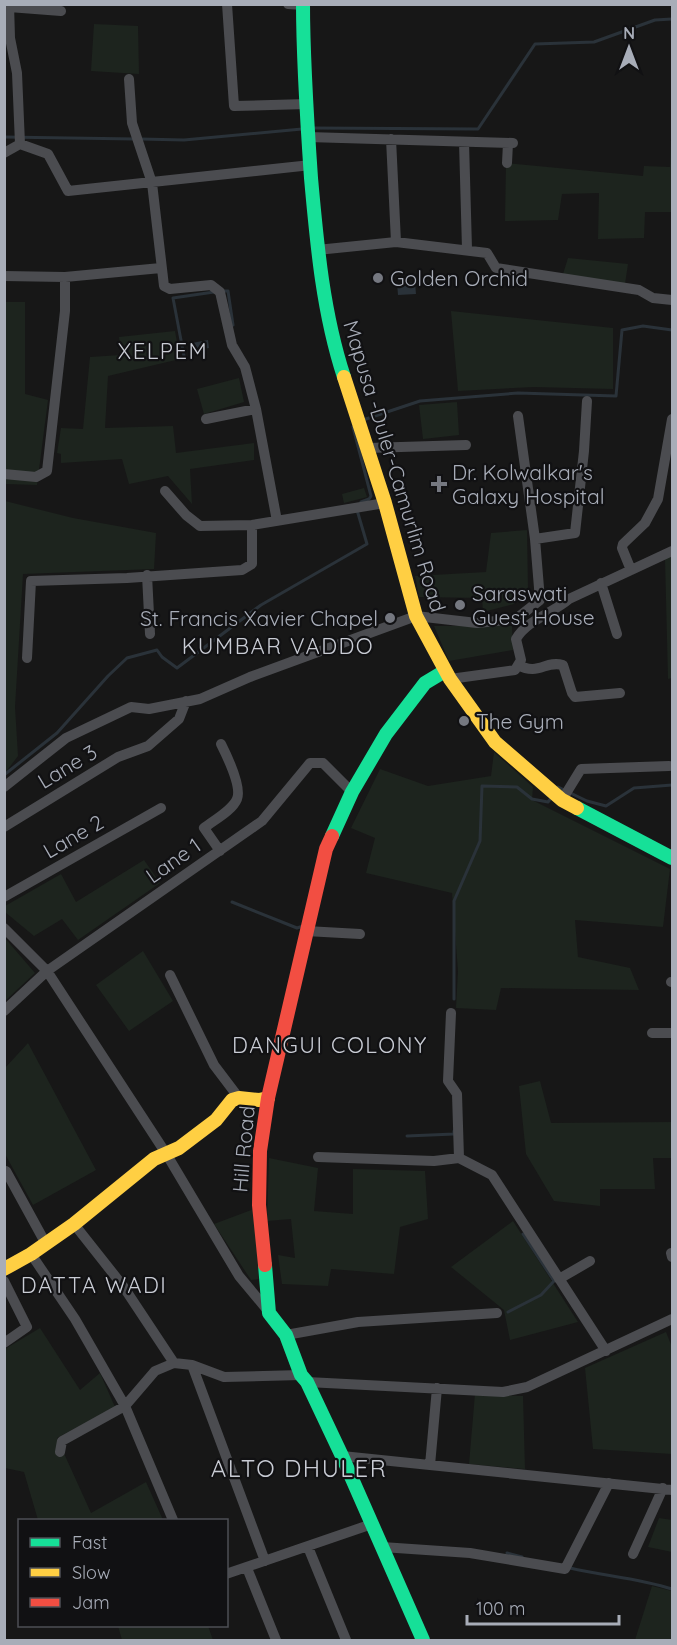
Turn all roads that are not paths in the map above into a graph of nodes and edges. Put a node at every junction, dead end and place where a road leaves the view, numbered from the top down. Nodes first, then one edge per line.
1 (227, 4) edge
2 (288, 4) edge
3 (303, 5) edge
4 (9, 6) edge
5 (61, 11) dead end
6 (7, 38) edge
7 (129, 79) dead end
8 (306, 104) junction
9 (308, 137) junction
10 (391, 140) junction
11 (464, 142) junction
12 (20, 144) junction
13 (4, 153) edge
14 (507, 162) dead end
15 (311, 165) junction
16 (152, 183) junction
17 (396, 242) junction
18 (467, 249) junction
19 (317, 250) junction
20 (161, 268) junction
21 (4, 276) edge
22 (65, 277) junction
23 (672, 300) edge
24 (587, 401) dead end
25 (256, 409) junction
26 (518, 416) dead end
27 (206, 419) dead end
28 (672, 419) edge
29 (466, 445) dead end
30 (368, 448) junction
31 (4, 474) edge
32 (165, 491) dead end
33 (385, 503) junction
34 (278, 521) junction
35 (252, 525) junction
36 (535, 539) junction
37 (672, 551) edge
38 (631, 570) junction
39 (147, 575) junction
40 (601, 584) junction
41 (416, 616) junction
42 (150, 634) dead end
43 (616, 634) dead end
44 (27, 658) dead end
45 (518, 665) junction
46 (447, 675) junction
47 (620, 693) dead end
48 (186, 701) junction
49 (221, 744) dead end
50 (669, 766) dead end
51 (4, 787) edge
52 (352, 792) junction
53 (562, 800) junction
54 (160, 808) dead end
55 (4, 827) edge
56 (220, 851) junction
57 (672, 858) edge
58 (4, 897) edge
59 (4, 928) edge
60 (306, 931) junction
61 (360, 934) dead end
62 (47, 971) junction
63 (170, 975) dead end
64 (4, 1011) edge
65 (451, 1013) dead end
66 (652, 1033) dead end
67 (672, 1033) edge
68 (239, 1098) junction
69 (268, 1098) junction
70 (167, 1155) junction
71 (318, 1157) dead end
72 (459, 1158) junction
73 (6, 1171) dead end
74 (74, 1224) junction
75 (46, 1244) junction
76 (31, 1254) junction
77 (590, 1261) dead end
78 (4, 1269) edge
79 (559, 1279) junction
80 (4, 1281) edge
81 (269, 1313) junction
82 (497, 1314) dead end
83 (672, 1319) edge
84 (286, 1335) junction
85 (4, 1343) edge
86 (606, 1351) junction
87 (174, 1363) junction
88 (192, 1365) junction
89 (304, 1378) junction
90 (437, 1388) junction
91 (125, 1406) junction
92 (60, 1452) dead end
93 (342, 1456) junction
94 (430, 1465) junction
95 (609, 1483) junction
96 (668, 1489) edge
97 (172, 1519) edge
98 (372, 1524) junction
99 (308, 1547) junction
100 (382, 1547) junction
101 (633, 1554) dead end
102 (265, 1562) junction
103 (247, 1568) junction
104 (228, 1573) edge
105 (276, 1641) edge
106 (346, 1641) edge
107 (423, 1641) edge

1 - 8 street
2 - 3 street
3 - 8 street, Mapusa -Duler-Camurlim Road
4 - 5 street
4 - 6 street
6 - 12 street
7 - 16 street
8 - 9 street, Mapusa -Duler-Camurlim Road
9 - 10 street
9 - 15 street, Mapusa -Duler-Camurlim Road
10 - 11 street
10 - 17 street
11 - 14 street
11 - 18 street
12 - 13 street
12 - 16 street
15 - 16 street
15 - 19 street, Mapusa -Duler-Camurlim Road
16 - 20 street
17 - 18 street
17 - 19 street
18 - 23 street
19 - 30 street, Mapusa -Duler-Camurlim Road
20 - 22 street
20 - 25 street
21 - 22 street
22 - 31 street
24 - 36 street
25 - 27 street
25 - 34 street
26 - 36 street
28 - 38 street
29 - 30 street
30 - 33 street, Mapusa -Duler-Camurlim Road
32 - 35 street
33 - 34 street
33 - 41 street, Mapusa -Duler-Camurlim Road
34 - 35 street
35 - 39 street
36 - 41 street
37 - 38 street
38 - 40 street
39 - 42 street
39 - 44 street
40 - 43 street
40 - 45 street
41 - 46 street, Mapusa -Duler-Camurlim Road
41 - 48 street
45 - 46 street
45 - 47 street
46 - 52 street, Hill Road
46 - 53 street, Mapusa -Duler-Camurlim Road
48 - 51 street
48 - 55 street, Lane 3
49 - 56 street
50 - 53 street
52 - 56 street, Lane 1
52 - 60 street, Hill Road
53 - 57 street, Mapusa -Duler-Camurlim Road
54 - 58 street, Lane 2
56 - 62 street, Lane 1
59 - 62 street
60 - 61 street
60 - 69 street, Hill Road
62 - 64 street, Lane 1
62 - 70 street
63 - 68 street
65 - 72 street
66 - 67 street
68 - 69 street
68 - 70 street
69 - 81 street, Hill Road
70 - 74 street
70 - 81 street
71 - 72 street
72 - 79 street
73 - 75 street
74 - 75 street
74 - 87 street
75 - 76 street
76 - 78 street
76 - 91 street
77 - 79 street
79 - 86 street
80 - 85 street
81 - 84 street
82 - 84 street
83 - 86 street
84 - 89 street
86 - 90 street
87 - 88 street
87 - 91 street
88 - 89 street
88 - 102 street
89 - 90 street
89 - 93 street
90 - 94 street
91 - 92 street
91 - 97 street
93 - 94 street
93 - 98 street
94 - 95 street
95 - 96 street
95 - 100 street
96 - 101 street
98 - 99 street
98 - 100 street
99 - 102 street
99 - 106 street
100 - 107 street
102 - 103 street
103 - 104 street
103 - 105 street

